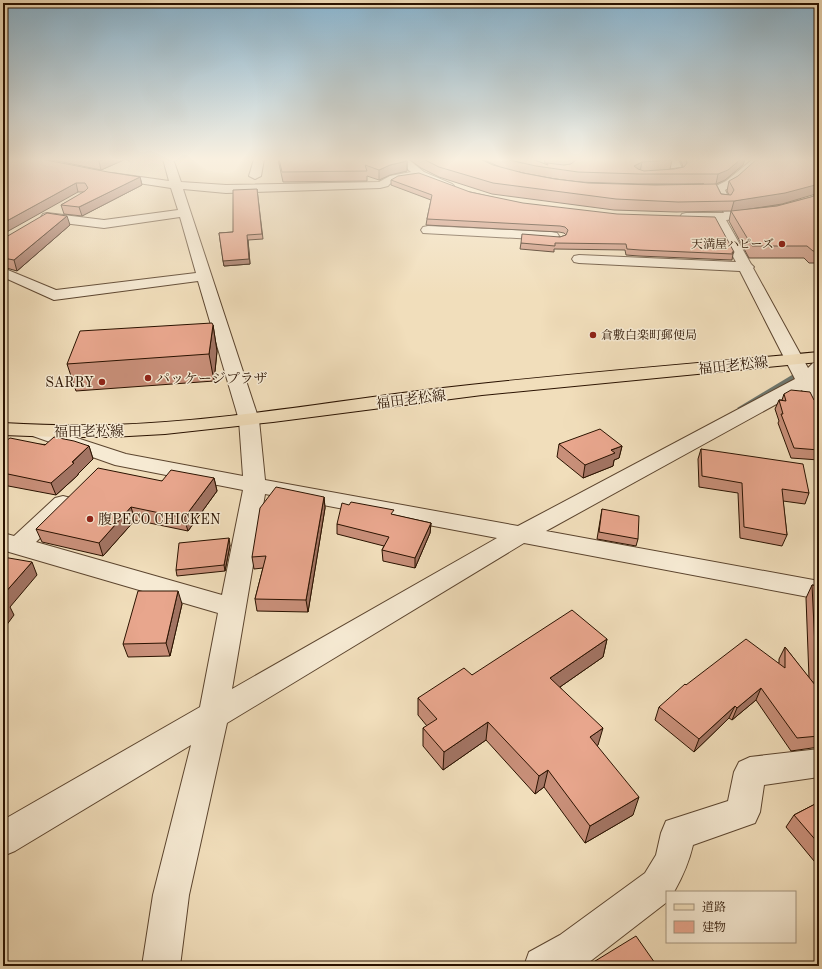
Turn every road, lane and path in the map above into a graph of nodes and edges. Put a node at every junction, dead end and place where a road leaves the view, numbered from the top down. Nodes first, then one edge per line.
1 (182, 204) edge
2 (722, 204) edge
3 (65, 207) edge
4 (772, 210) edge
5 (185, 213) junction
6 (46, 217) junction
7 (671, 217) edge
8 (725, 217) junction
9 (544, 223) edge
10 (34, 224) edge
11 (428, 230) dead end
12 (565, 242) junction
13 (612, 254) edge
14 (579, 259) dead end
15 (747, 267) junction
16 (3, 272) edge
17 (204, 276) junction
18 (819, 357) edge
19 (793, 360) junction
20 (812, 374) edge
21 (819, 406) edge
22 (249, 420) junction
23 (3, 429) edge
24 (37, 431) junction
25 (112, 457) junction
26 (95, 473) edge
27 (255, 486) junction
28 (79, 488) edge
29 (520, 535) junction
30 (10, 544) edge
31 (819, 590) edge
32 (233, 608) junction
33 (214, 714) junction
34 (819, 763) edge
35 (3, 839) edge
36 (160, 966) edge
37 (543, 966) edge

1 - 5 street
2 - 8 street
3 - 6 street
4 - 8 street
5 - 6 street
5 - 17 street
6 - 10 street
7 - 8 street
8 - 15 street
9 - 12 street
11 - 12 street
12 - 13 street
14 - 15 street
15 - 19 street
16 - 17 street
17 - 22 street
18 - 19 main road, 福田老松線
19 - 20 street
19 - 22 main road, 福田老松線
20 - 21 street
20 - 29 street
22 - 24 main road, 福田老松線
22 - 27 street
23 - 24 main road, 福田老松線
24 - 25 street
25 - 26 street
25 - 27 street
27 - 29 street
27 - 32 street
28 - 30 street
29 - 31 street
29 - 33 street
30 - 32 street
32 - 33 street
33 - 35 street
33 - 36 street
34 - 37 street

